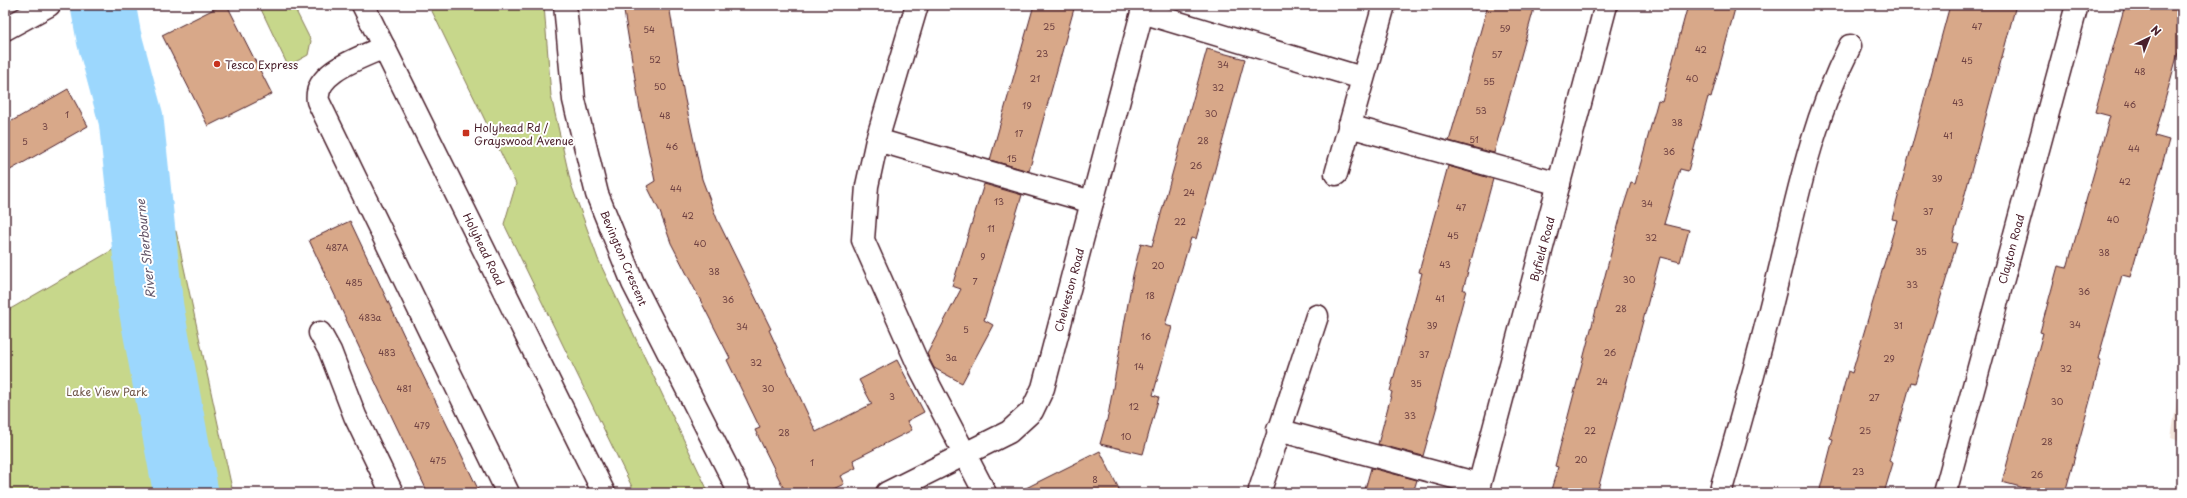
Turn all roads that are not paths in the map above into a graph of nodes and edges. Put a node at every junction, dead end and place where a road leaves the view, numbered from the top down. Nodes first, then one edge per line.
1 (49, 5) edge
2 (363, 5) edge
3 (565, 5) edge
4 (917, 5) edge
5 (1384, 5) edge
6 (1606, 5) edge
7 (2077, 5) edge
8 (1143, 9) edge
9 (5, 29) edge
10 (1850, 46) dead end
11 (384, 47) junction
12 (1362, 78) junction
13 (1349, 126) junction
14 (877, 140) junction
15 (1336, 174) dead end
16 (1559, 184) junction
17 (1092, 202) junction
18 (1317, 316) dead end
19 (320, 333) dead end
20 (1278, 430) junction
21 (966, 454) junction
22 (1478, 489) edge
23 (1260, 490) dead end
24 (392, 493) edge
25 (508, 493) edge
26 (604, 493) edge
27 (740, 493) edge
28 (887, 493) edge
29 (985, 493) edge
30 (1720, 493) edge
31 (1945, 493) edge

1 - 9 main road
2 - 11 main road, Holyhead Road
3 - 27 main road, Bevington Crescent
4 - 14 main road
5 - 12 main road
6 - 16 main road, Byfield Road
7 - 31 main road, Clayton Road
8 - 12 main road
8 - 17 main road, Chelveston Road
10 - 30 main road
11 - 25 main road
11 - 26 main road, Holyhead Road
12 - 13 main road
13 - 15 main road
13 - 16 main road
14 - 17 main road
14 - 21 main road
16 - 22 main road, Byfield Road
17 - 21 main road, Chelveston Road
18 - 20 main road
19 - 24 main road
20 - 22 main road
20 - 23 main road
21 - 28 main road, Chelveston Road
21 - 29 main road

